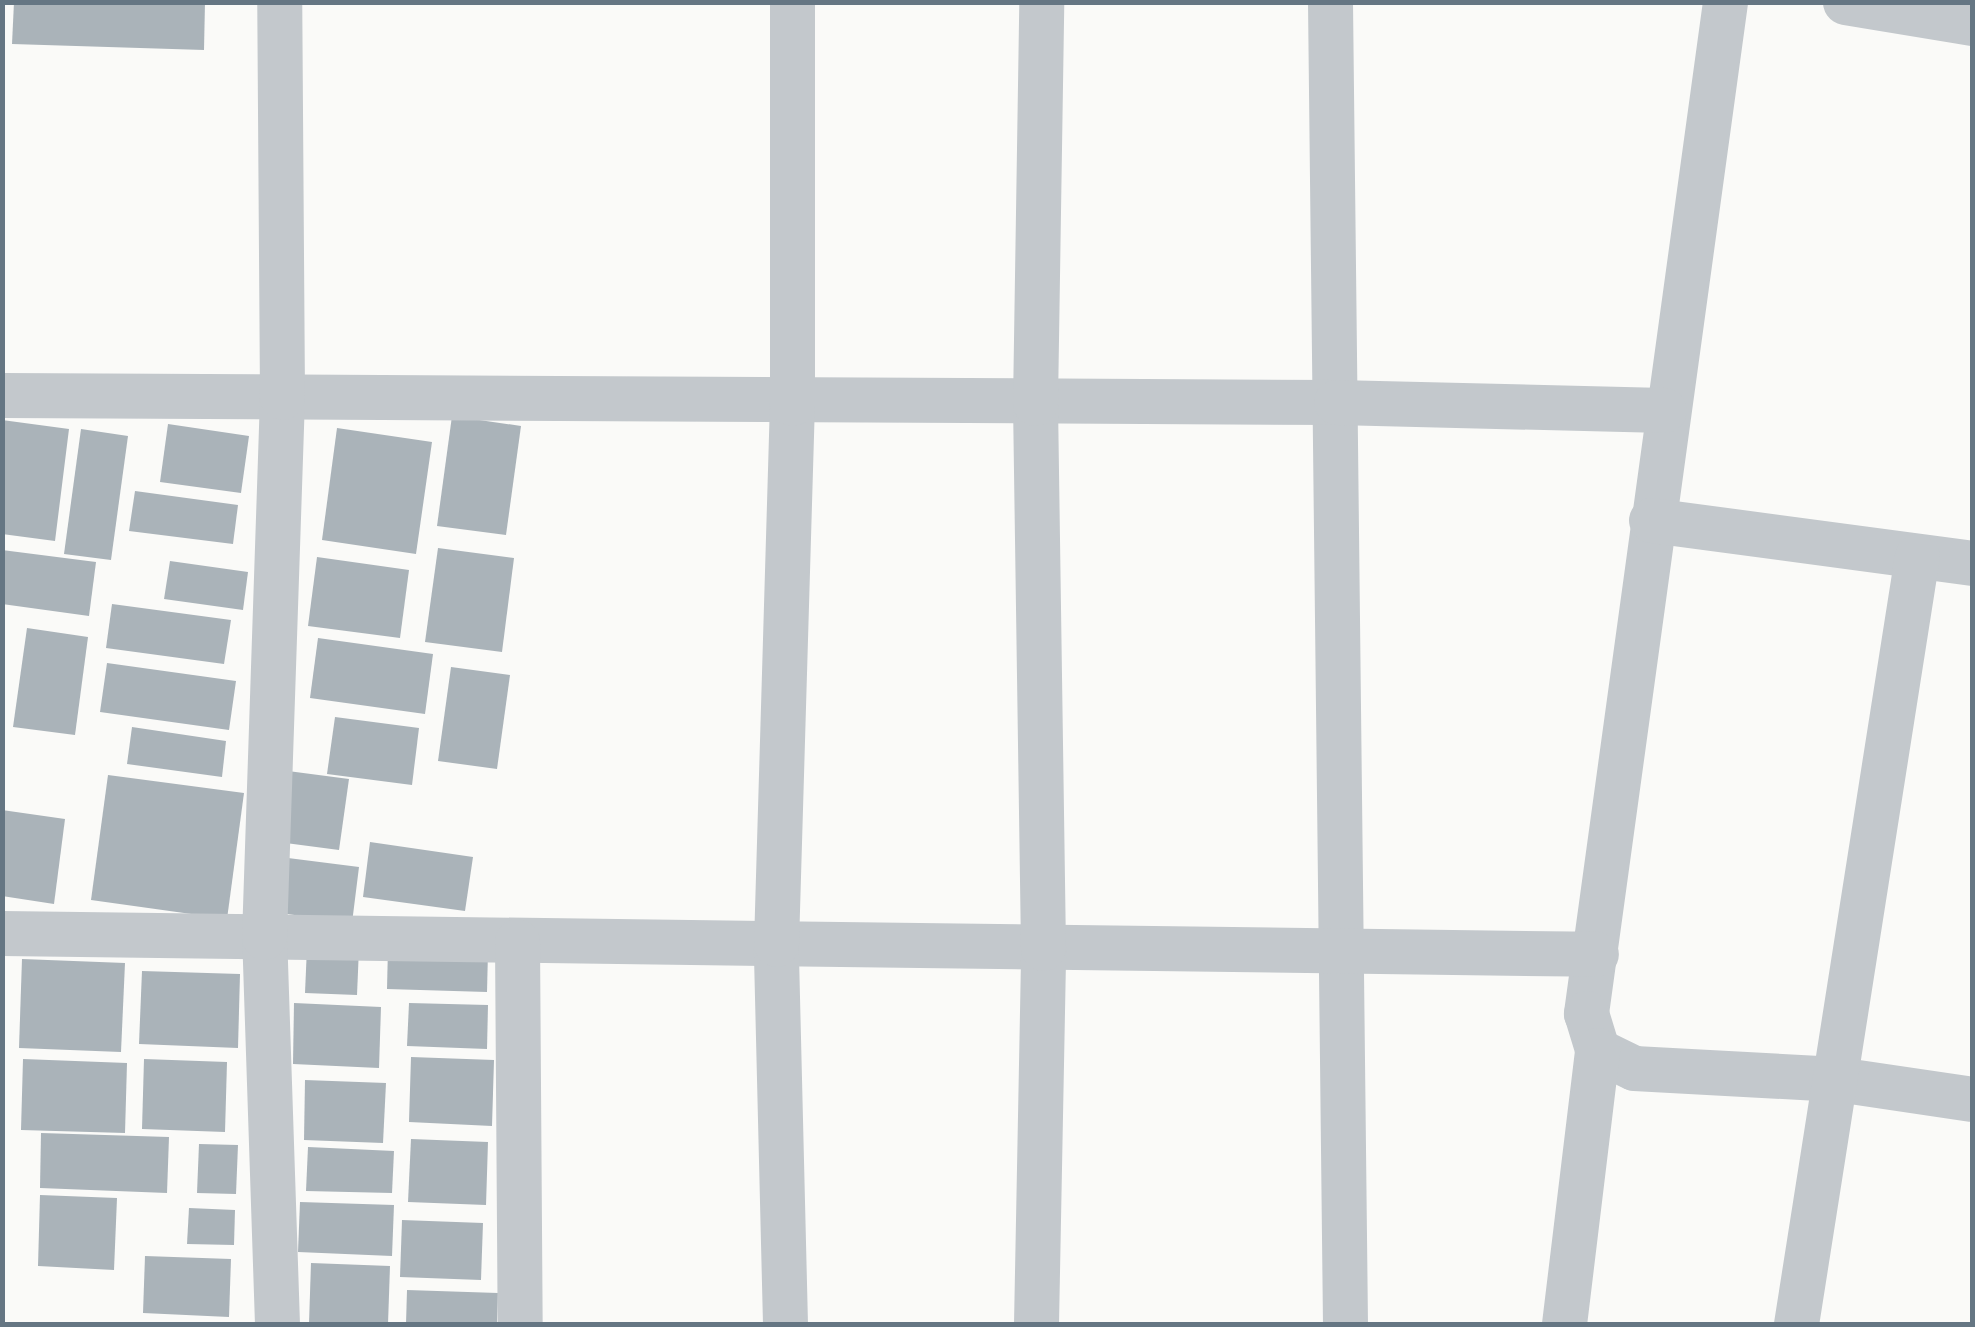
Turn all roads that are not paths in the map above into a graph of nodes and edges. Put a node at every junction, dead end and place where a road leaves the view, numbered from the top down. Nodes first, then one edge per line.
1 (280, 2) edge
2 (792, 2) edge
3 (1041, 2) edge
4 (1330, 2) edge
5 (1725, 2) edge
6 (1845, 2) edge
7 (1972, 24) edge
8 (2, 395) edge
9 (282, 397) junction
10 (1336, 402) junction
11 (1036, 403) junction
12 (792, 404) junction
13 (1664, 410) junction
14 (1651, 520) junction
15 (1917, 556) junction
16 (1972, 563) edge
17 (2, 933) edge
18 (264, 937) junction
19 (517, 941) junction
20 (776, 944) junction
21 (1042, 948) junction
22 (1343, 952) junction
23 (1596, 954) junction
24 (1597, 1050) junction
25 (1837, 1079) junction
26 (1972, 1099) edge
27 (277, 1324) edge
28 (520, 1324) edge
29 (784, 1324) edge
30 (1036, 1324) edge
31 (1345, 1324) edge
32 (1564, 1324) edge
33 (1796, 1324) edge

1 - 9 street
2 - 12 street
3 - 11 street
4 - 10 street
5 - 13 street
6 - 7 street
8 - 9 street
9 - 12 street
9 - 18 street
10 - 11 street
10 - 13 street
10 - 22 street
11 - 12 street
11 - 21 street
12 - 20 street
13 - 14 street
14 - 15 street
14 - 23 street
15 - 16 street
15 - 25 street
17 - 18 street
18 - 19 street
18 - 27 street
19 - 20 street
19 - 28 street
20 - 21 street
20 - 29 street
21 - 22 street
21 - 30 street
22 - 23 street
22 - 31 street
23 - 24 street
24 - 25 street
24 - 32 street
25 - 26 street
25 - 33 street

